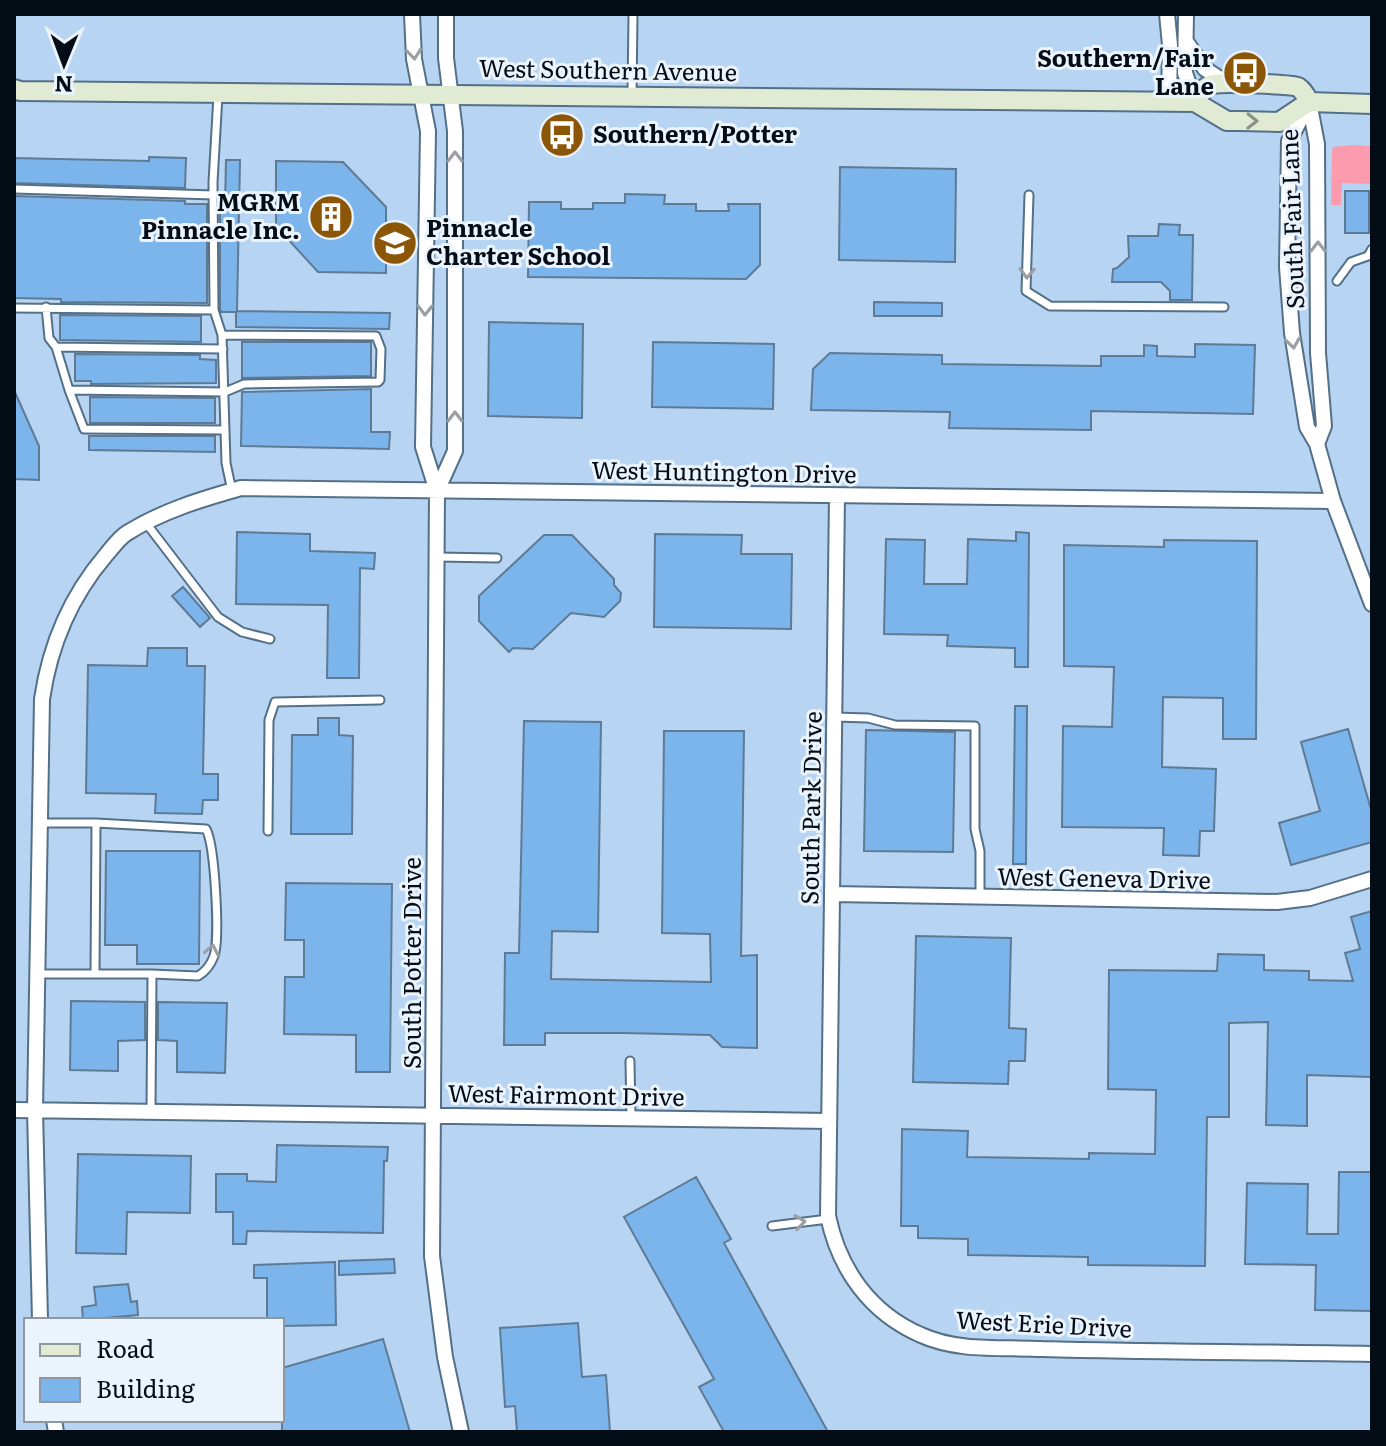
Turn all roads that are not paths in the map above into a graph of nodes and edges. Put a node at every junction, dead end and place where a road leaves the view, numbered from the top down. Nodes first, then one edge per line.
1 (412, 14) edge
2 (446, 14) edge
3 (633, 14) edge
4 (1167, 14) edge
5 (1186, 14) edge
6 (1186, 41) junction
7 (1229, 84) junction
8 (16, 91) edge
9 (218, 92) junction
10 (421, 93) junction
11 (450, 93) junction
12 (632, 95) junction
13 (1169, 101) junction
14 (1195, 102) junction
15 (1309, 102) junction
16 (1372, 104) edge
17 (14, 189) edge
18 (214, 195) junction
19 (1029, 195) dead end
20 (1372, 249) edge
21 (1337, 281) dead end
22 (46, 307) junction
23 (1224, 307) dead end
24 (14, 308) edge
25 (214, 310) junction
26 (222, 335) junction
27 (56, 347) junction
28 (223, 349) junction
29 (69, 390) junction
30 (225, 392) junction
31 (225, 430) junction
32 (1317, 444) junction
33 (232, 491) junction
34 (437, 491) junction
35 (837, 496) junction
36 (1333, 501) junction
37 (146, 523) junction
38 (437, 557) junction
39 (497, 558) dead end
40 (1372, 604) edge
41 (270, 639) dead end
42 (380, 700) dead end
43 (835, 717) junction
44 (39, 823) junction
45 (96, 823) junction
46 (268, 831) dead end
47 (1372, 879) edge
48 (833, 894) junction
49 (980, 898) junction
50 (37, 974) junction
51 (95, 974) junction
52 (152, 974) junction
53 (630, 1061) dead end
54 (14, 1110) edge
55 (35, 1110) junction
56 (151, 1110) junction
57 (434, 1116) junction
58 (631, 1118) junction
59 (829, 1121) junction
60 (828, 1219) junction
61 (772, 1226) dead end
62 (40, 1318) edge
63 (1372, 1354) edge
64 (461, 1432) edge

1 -> 10 street, South Potter Drive
2 - 11 street, South Potter Drive
3 - 12 lane
4 - 13 street
5 - 6 street
6 - 7 street
6 - 14 street
7 - 14 main road
7 - 15 main road
8 - 9 main road, West Southern Avenue
9 - 10 main road, West Southern Avenue
9 - 18 lane
10 - 11 main road, West Southern Avenue
10 -> 34 street, South Potter Drive
11 - 12 main road, West Southern Avenue
34 -> 11 street, South Potter Drive
12 - 13 main road, West Southern Avenue
13 - 14 main road, West Southern Avenue
14 -> 15 main road, West Southern Avenue
15 - 16 main road
32 -> 15 street, South Fair Lane
15 -> 32 street, South Fair Lane
17 - 18 lane
18 - 25 lane
19 -> 23 lane
20 - 21 lane
22 - 24 lane
22 - 25 lane
22 - 27 lane
25 - 26 lane
26 - 28 lane
26 - 30 lane
27 - 28 lane
27 - 29 lane
28 - 30 lane
29 - 30 lane
29 - 31 lane
30 - 31 lane
31 - 33 lane
32 - 36 street, South Fair Lane
33 - 34 street, West Huntington Drive
33 - 37 street, West Huntington Drive
34 - 35 street, West Huntington Drive
34 - 38 street, South Potter Drive
35 - 36 street, West Huntington Drive
35 - 43 street, South Park Drive
36 - 40 street, South Fair Lane
37 - 41 lane
37 - 44 street, West Huntington Drive
38 - 39 lane
38 - 57 street, South Potter Drive
42 - 46 lane
43 - 48 street, South Park Drive
43 - 49 lane
44 - 45 lane
44 - 50 street
45 - 51 lane
52 -> 45 lane
47 - 49 street, West Geneva Drive
48 - 49 street, West Geneva Drive
48 - 59 street, South Park Drive
50 - 51 lane
50 - 55 street
51 - 52 lane
52 - 56 lane
53 - 58 lane
54 - 55 street, West Fairmont Drive
55 - 56 street, West Fairmont Drive
55 - 62 street
56 - 57 street, West Fairmont Drive
57 - 58 street, West Fairmont Drive
57 - 64 street, South Potter Drive
58 - 59 street, West Fairmont Drive
59 - 60 street, West Erie Drive
61 -> 60 lane
60 - 63 street, West Erie Drive

